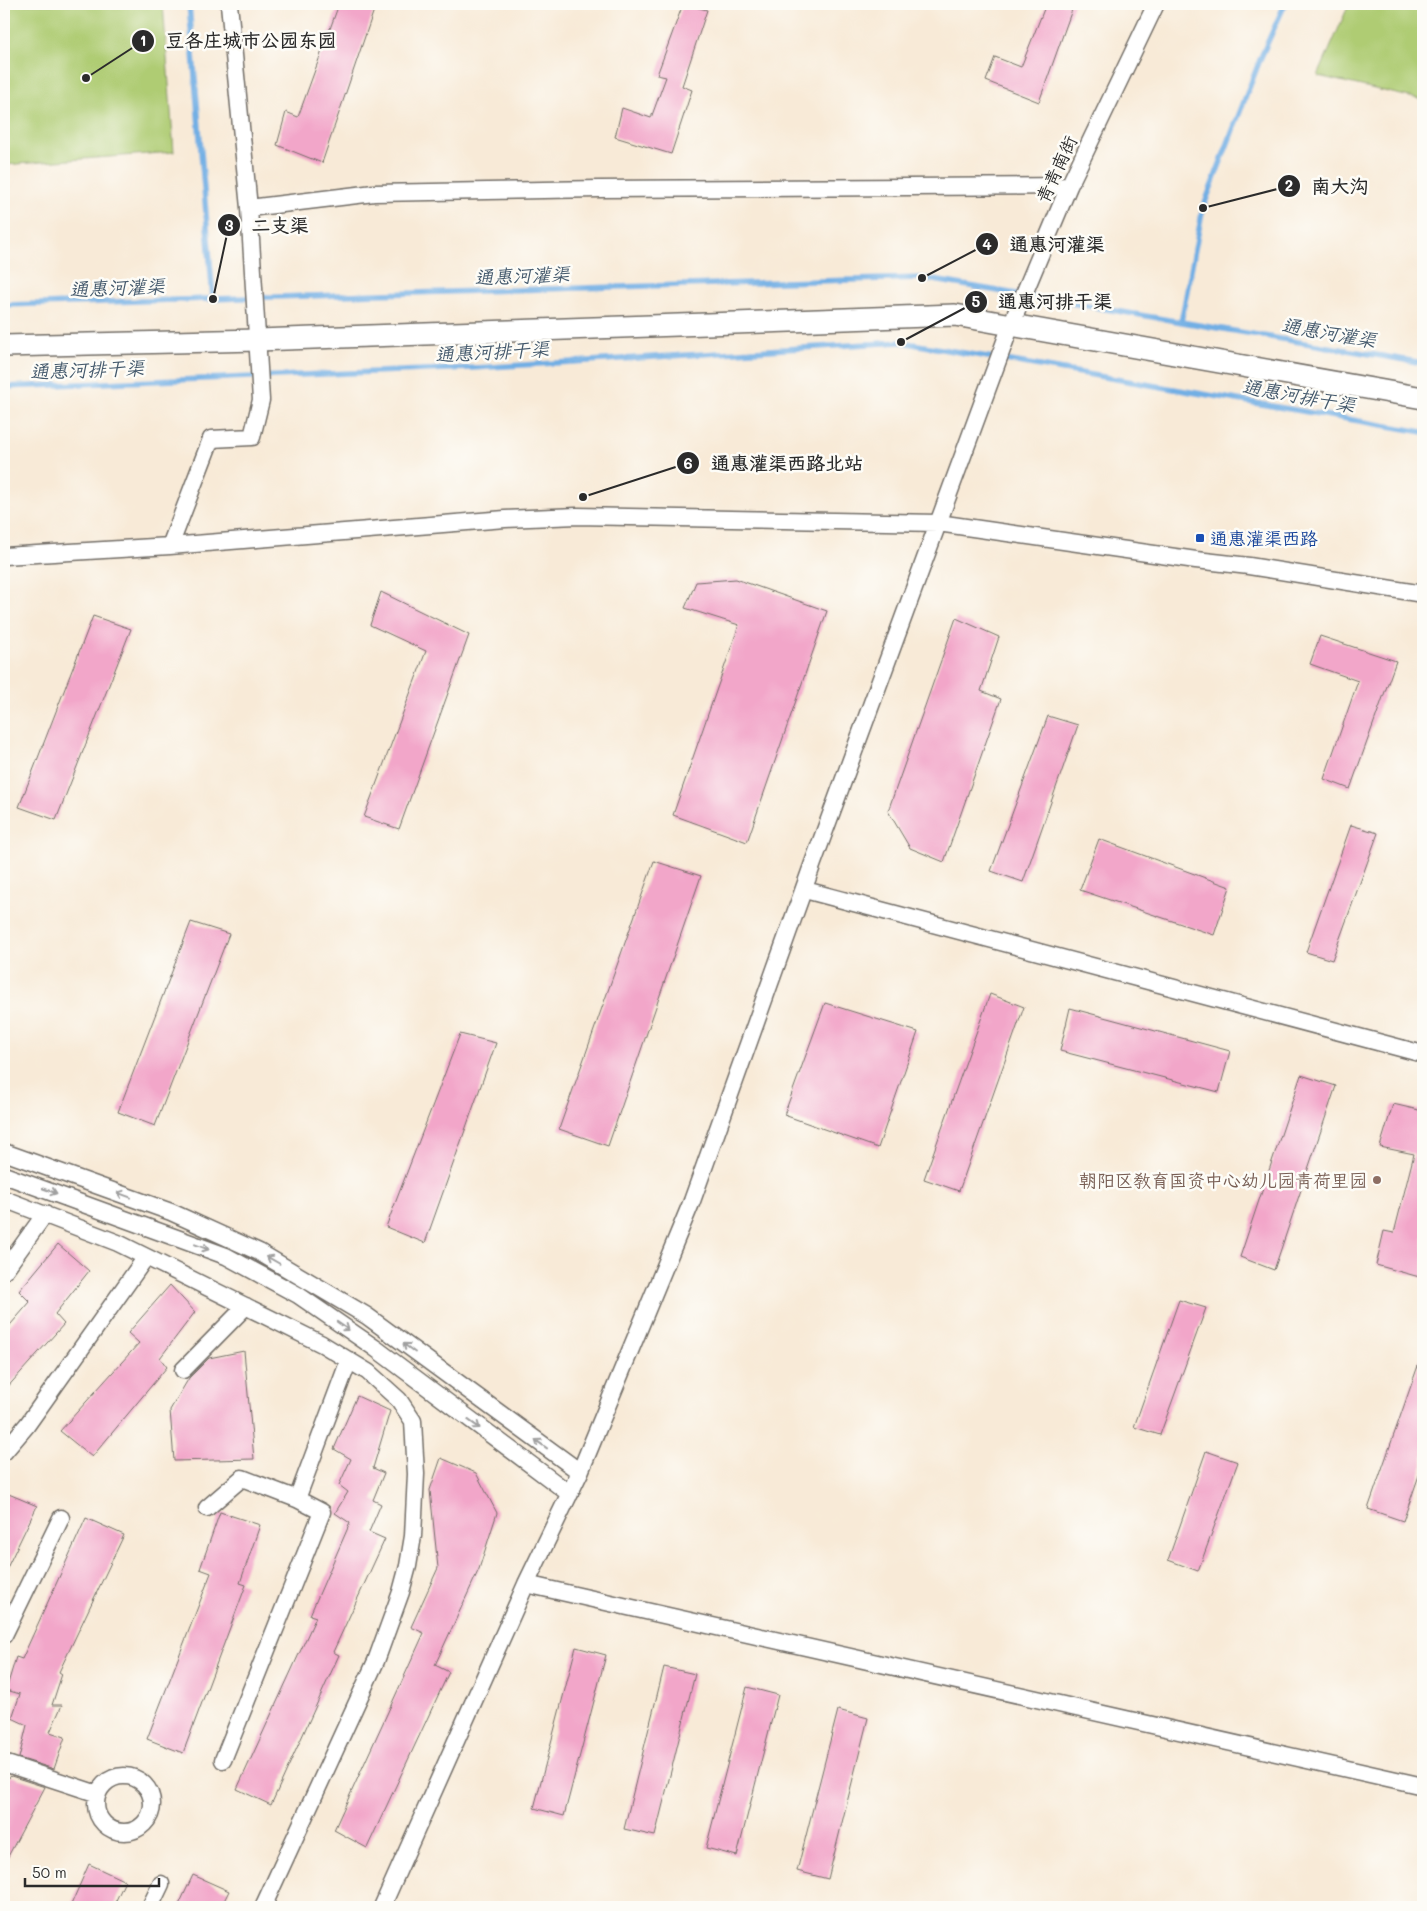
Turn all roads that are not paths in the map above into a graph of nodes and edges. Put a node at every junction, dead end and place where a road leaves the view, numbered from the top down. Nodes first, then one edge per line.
1 (229, 4) edge
2 (1156, 4) edge
3 (1069, 186) junction
4 (249, 208) junction
5 (1010, 325) junction
6 (258, 340) junction
7 (4, 346) edge
8 (1423, 398) edge
9 (938, 523) junction
10 (170, 546) junction
11 (4, 556) edge
12 (1423, 594) edge
13 (805, 890) junction
14 (1423, 1054) edge
15 (4, 1152) edge
16 (4, 1175) edge
17 (4, 1199) edge
18 (45, 1214) junction
19 (146, 1257) junction
20 (4, 1271) edge
21 (246, 1306) junction
22 (349, 1360) junction
23 (183, 1370) dead end
24 (4, 1452) edge
25 (580, 1472) junction
26 (570, 1494) junction
27 (297, 1499) junction
28 (207, 1508) dead end
29 (61, 1518) dead end
30 (526, 1584) junction
31 (4, 1635) edge
32 (223, 1760) dead end
33 (4, 1762) edge
34 (1423, 1786) edge
35 (98, 1794) dead end
36 (161, 1884) dead end
37 (150, 1907) edge
38 (263, 1907) edge
39 (382, 1907) edge

1 - 4 street
2 - 3 street, 青青南街
3 - 4 street
3 - 5 street, 青青南街
4 - 6 street
5 - 6 street
5 - 8 street
5 - 9 street, 青青南街
6 - 7 street
6 - 10 street
9 - 10 street
9 - 12 street
9 - 13 street, 青青南街
10 - 11 street
13 - 14 street
13 - 25 street, 青青南街
25 -> 15 street
16 -> 26 street
17 - 18 street
18 - 19 street
18 - 20 street
19 - 21 street
19 - 24 street
21 - 22 street
21 - 23 street
22 - 27 street
22 - 38 street
25 - 26 street, 青青南街
26 - 30 street, 青青南街
27 - 28 street
27 - 32 street
29 - 31 street
30 - 34 street
30 - 39 street, 青青南街
33 - 35 street
36 - 37 street

